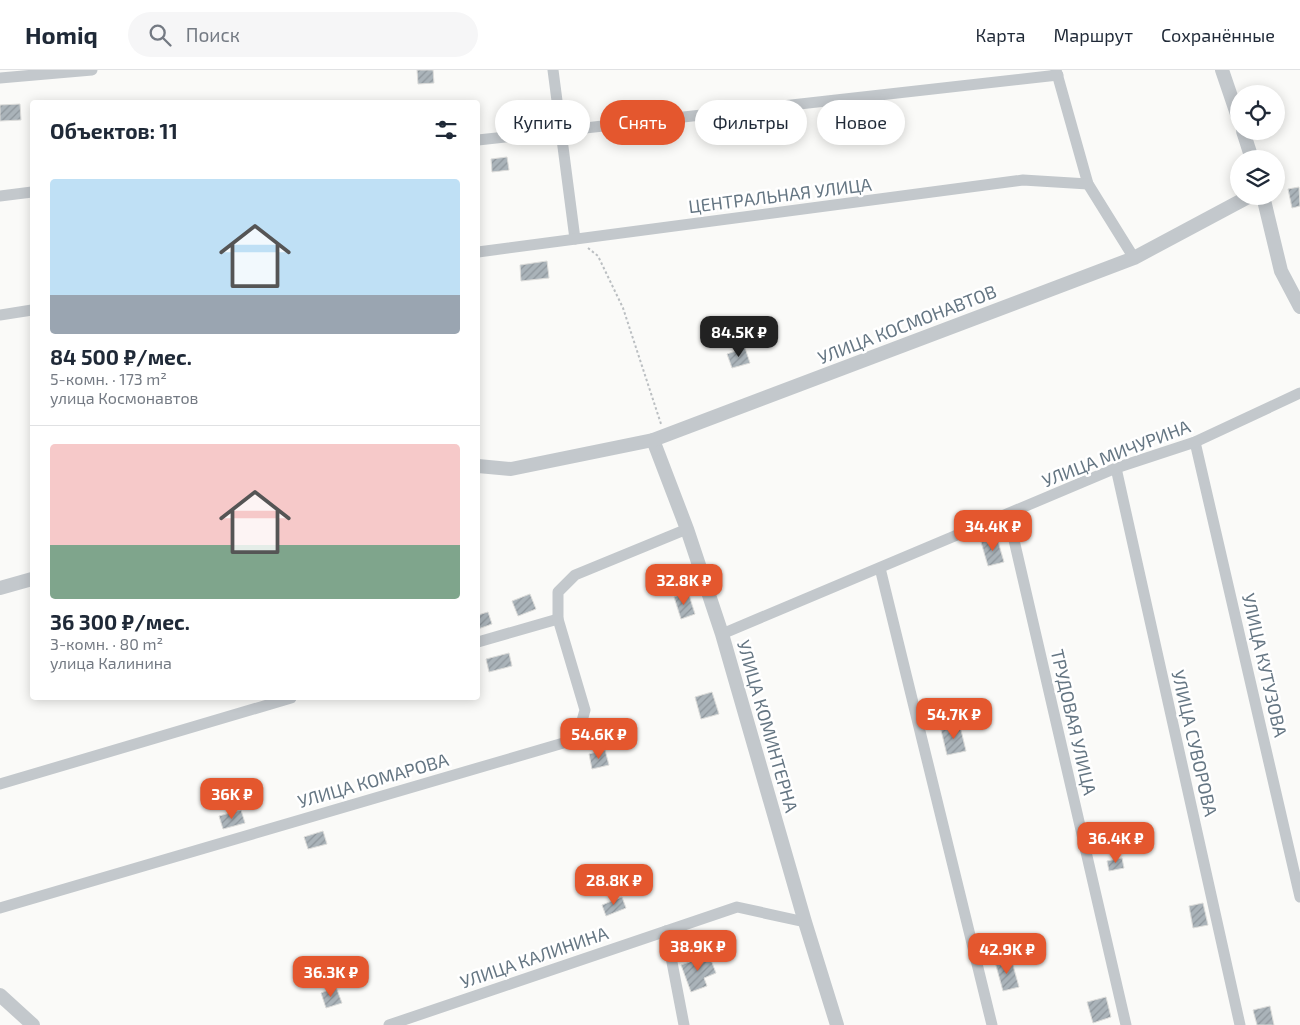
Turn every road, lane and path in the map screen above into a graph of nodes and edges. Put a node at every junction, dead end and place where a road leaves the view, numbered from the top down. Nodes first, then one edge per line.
1 (92, 70) edge
2 (553, 70) edge
3 (1222, 70) edge
4 (1057, 73) edge
5 (6, 75) edge
6 (1230, 94) edge
7 (557, 100) edge
8 (590, 128) edge
9 (495, 138) edge
10 (480, 140) edge
11 (564, 145) edge
12 (1088, 184) junction
13 (30, 192) edge
14 (0, 196) edge
15 (1233, 205) edge
16 (1265, 205) edge
17 (576, 239) junction
18 (480, 252) edge
19 (1134, 258) junction
20 (1300, 307) edge
21 (30, 310) edge
22 (0, 315) edge
23 (1300, 393) edge
24 (659, 438) junction
25 (1195, 442) junction
26 (480, 466) edge
27 (1116, 468) junction
28 (1008, 514) junction
29 (687, 529) junction
30 (880, 568) junction
31 (30, 580) edge
32 (0, 588) edge
33 (558, 619) junction
34 (722, 634) junction
35 (480, 641) edge
36 (284, 700) edge
37 (0, 784) edge
38 (1300, 897) edge
39 (0, 908) edge
40 (806, 922) junction
41 (666, 930) junction
42 (0, 995) edge
43 (33, 1025) edge
44 (389, 1025) edge
45 (684, 1025) edge
46 (837, 1025) edge
47 (992, 1025) edge
48 (1126, 1025) edge
49 (1240, 1025) edge

1 - 5 street
2 - 7 street
3 - 6 street
4 - 8 street
4 - 12 street
9 - 10 street
11 - 17 street
12 - 17 street, ЦЕНТРАЛЬНАЯ УЛИЦА
12 - 19 street
13 - 14 street
15 - 19 street, УЛИЦА КОСМОНАВТОВ
16 - 20 street
17 - 18 street, ЦЕНТРАЛЬНАЯ УЛИЦА
17 - 24 path
19 - 24 street, УЛИЦА КОСМОНАВТОВ
21 - 22 street
23 - 25 street, УЛИЦА МИЧУРИНА
24 - 26 street, УЛИЦА КОСМОНАВТОВ
24 - 29 street, УЛИЦА КОМИНТЕРНА
25 - 27 street, УЛИЦА МИЧУРИНА
25 - 38 street, УЛИЦА КУТУЗОВА
27 - 28 street, УЛИЦА МИЧУРИНА
27 - 49 street, УЛИЦА СУВОРОВА
28 - 30 street, УЛИЦА МИЧУРИНА
28 - 48 street, ТРУДОВАЯ УЛИЦА
29 - 33 street, УЛИЦА КОМАРОВА
29 - 34 street, УЛИЦА КОМИНТЕРНА
30 - 34 street, УЛИЦА МИЧУРИНА
30 - 47 street
31 - 32 street
33 - 35 street
33 - 39 street, УЛИЦА КОМАРОВА
34 - 40 street, УЛИЦА КОМИНТЕРНА
36 - 37 street
40 - 41 street, УЛИЦА КАЛИНИНА
40 - 46 street, УЛИЦА КОМИНТЕРНА
41 - 44 street, УЛИЦА КАЛИНИНА
41 - 45 street
42 - 43 street

